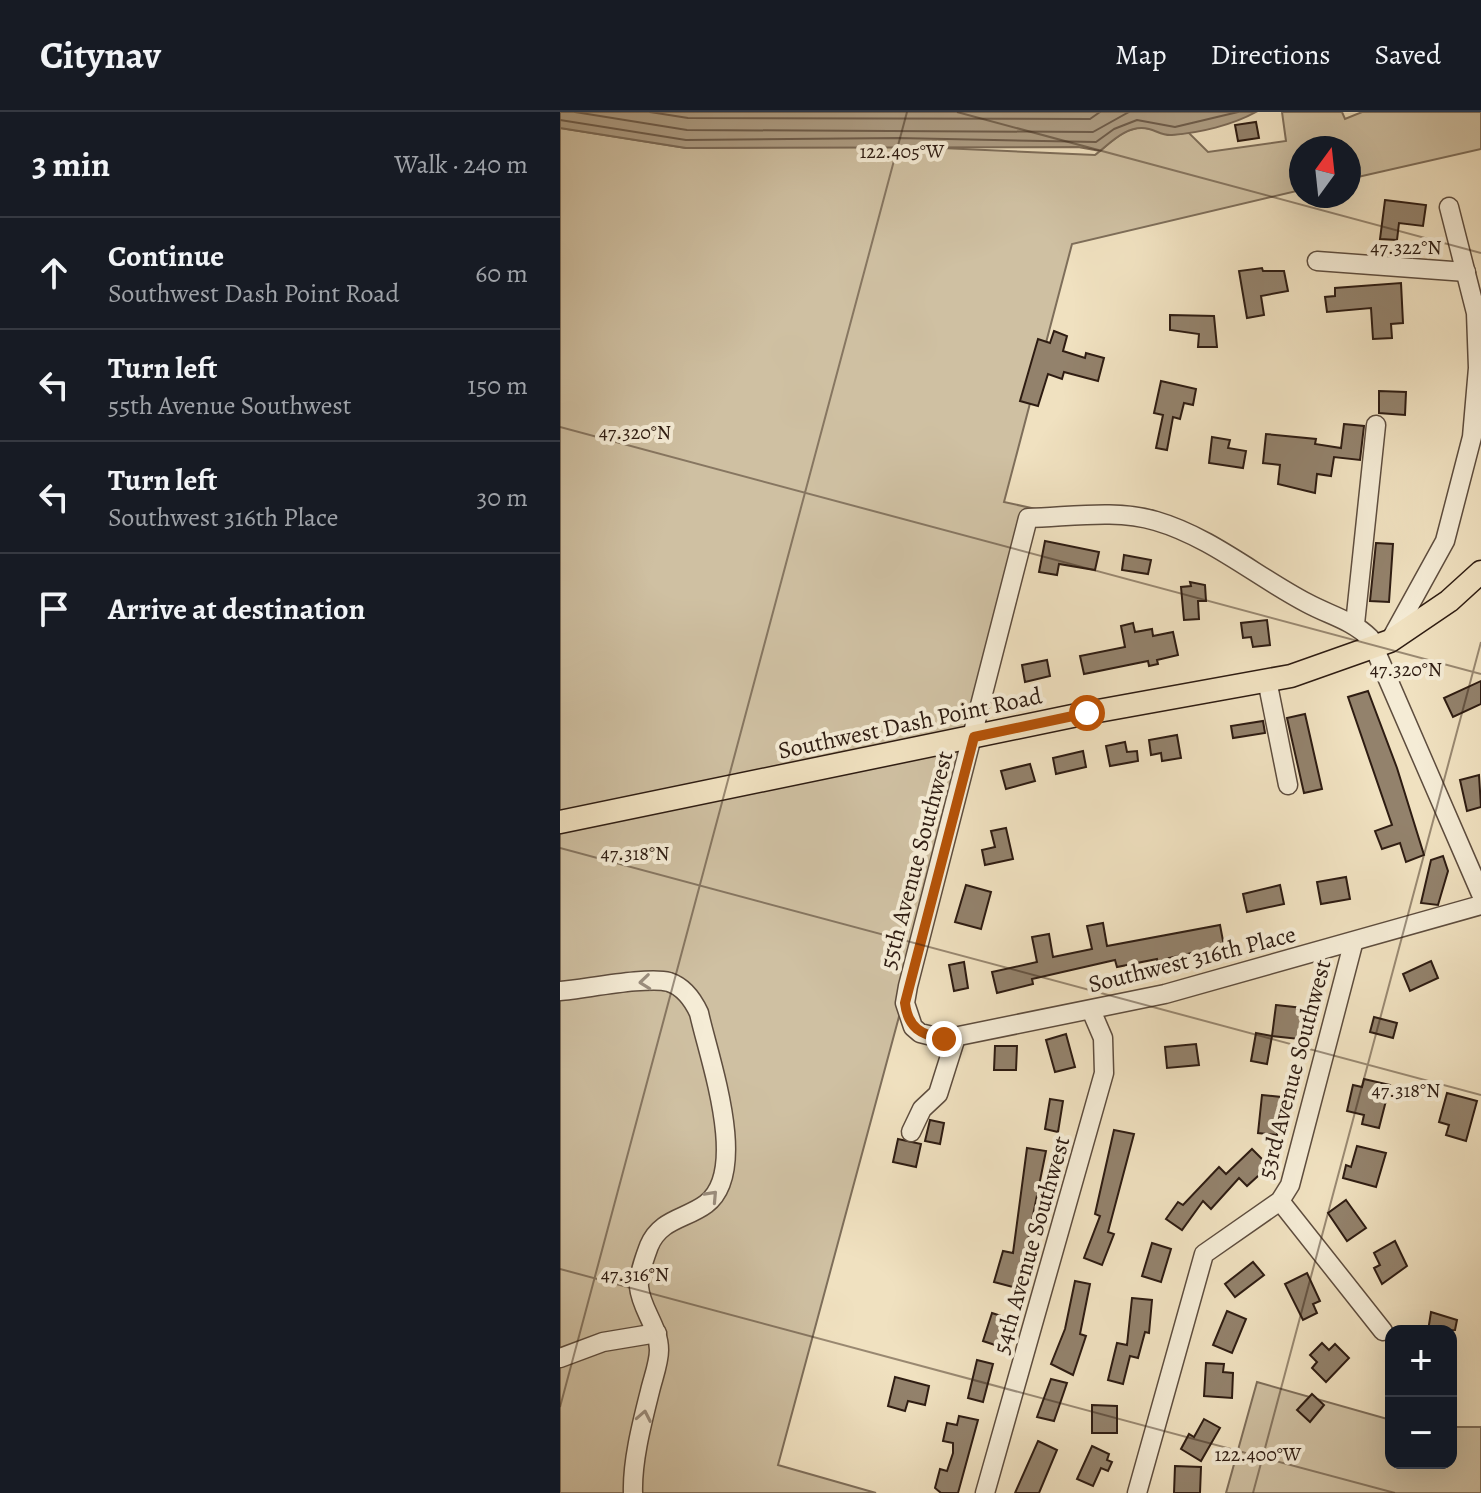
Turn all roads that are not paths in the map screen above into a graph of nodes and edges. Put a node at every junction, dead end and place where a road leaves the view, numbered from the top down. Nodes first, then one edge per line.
1 (1449, 207) dead end
2 (1317, 261) dead end
3 (1466, 272) junction
4 (1376, 425) dead end
5 (1481, 572) edge
6 (1355, 624) junction
7 (1382, 644) junction
8 (1267, 680) junction
9 (974, 737) junction
10 (1288, 785) dead end
11 (560, 822) edge
12 (1481, 894) edge
13 (1481, 905) edge
14 (1353, 944) junction
15 (560, 991) edge
16 (1091, 1010) junction
17 (913, 1027) joint
18 (956, 1037) junction
19 (911, 1132) dead end
20 (1280, 1201) junction
21 (1383, 1331) dead end
22 (657, 1333) junction
23 (560, 1358) edge
24 (633, 1493) edge
25 (985, 1493) edge
26 (1137, 1493) edge

1 - 3 street
2 - 3 street
3 - 7 street
4 - 6 street
5 - 7 main road, Southwest Dash Point Road
6 - 7 street
6 - 9 street, 55th Avenue Southwest
7 - 8 main road, Southwest Dash Point Road
7 - 12 street
8 - 9 main road, Southwest Dash Point Road
8 - 10 street
9 - 11 main road, Southwest Dash Point Road
9 - 17 street, 55th Avenue Southwest
13 - 14 street, Southwest 316th Place
14 - 16 street, Southwest 316th Place
14 - 20 street, 53rd Avenue Southwest
22 -> 15 street
16 - 18 street, Southwest 316th Place
16 - 25 street, 54th Avenue Southwest
17 - 18 street, Southwest 316th Place
18 - 19 street
20 - 21 street
20 - 26 street, 53rd Avenue Southwest
22 - 23 street
24 -> 22 street

